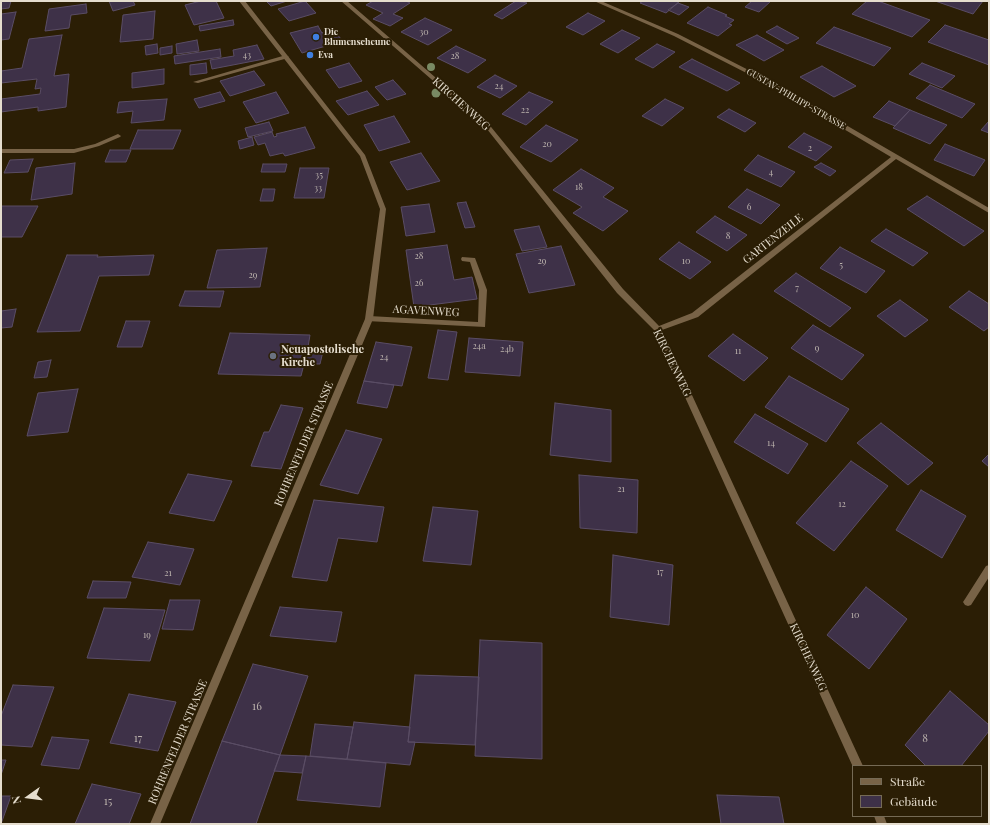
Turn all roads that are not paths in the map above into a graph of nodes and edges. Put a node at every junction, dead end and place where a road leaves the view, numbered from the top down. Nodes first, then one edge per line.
1 (242, 1) edge
2 (344, 1) edge
3 (597, 1) edge
4 (286, 57) junction
5 (196, 82) dead end
6 (118, 136) dead end
7 (1, 152) edge
8 (895, 156) junction
9 (989, 211) edge
10 (464, 260) dead end
11 (369, 319) junction
12 (658, 329) junction
13 (989, 569) edge
14 (968, 602) dead end
15 (858, 765) edge
16 (155, 824) edge

1 - 4 street, ROHRENFELDER STRASSE
2 - 12 street, KIRCHENWEG
3 - 8 street, GUSTAV-PHILIPP-STRASSE
4 - 5 street
4 - 11 street, ROHRENFELDER STRASSE
6 - 7 street
8 - 9 street, GUSTAV-PHILIPP-STRASSE
8 - 12 street, GARTENZEILE
10 - 11 street, AGAVENWEG
11 - 16 street, ROHRENFELDER STRASSE
12 - 15 street, KIRCHENWEG
13 - 14 street

